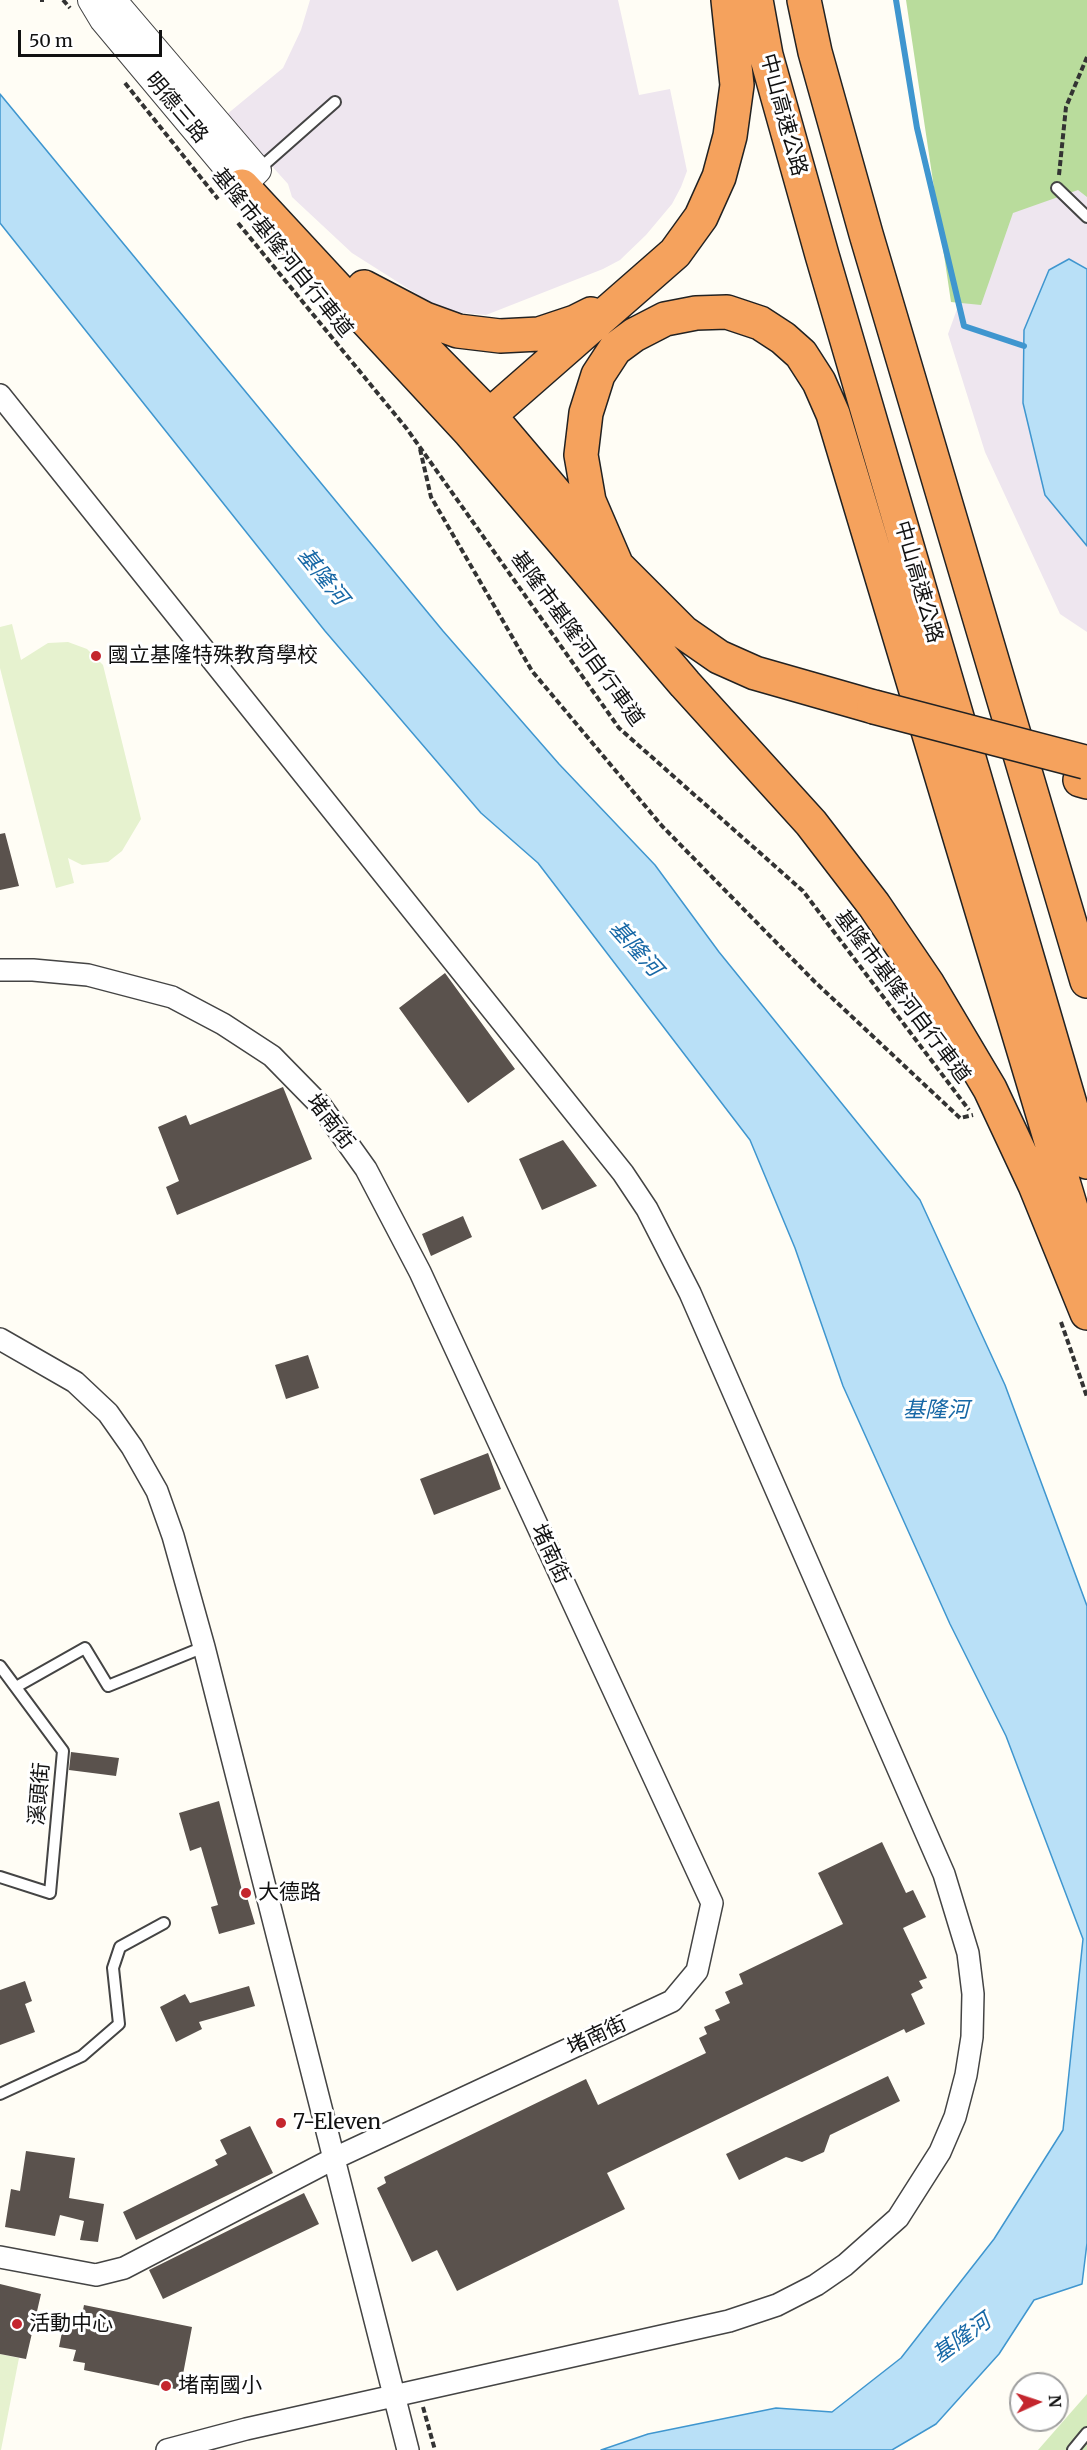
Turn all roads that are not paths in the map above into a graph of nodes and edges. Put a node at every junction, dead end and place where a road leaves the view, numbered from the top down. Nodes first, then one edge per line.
1 (113, 0) edge
2 (729, 0) edge
3 (756, 0) edge
4 (804, 0) edge
5 (85, 8) edge
6 (335, 102) dead end
7 (1057, 189) road end
8 (239, 195) junction
9 (1087, 217) edge
10 (364, 287) junction
11 (630, 292) junction
12 (0, 395) edge
13 (479, 424) junction
14 (608, 573) junction
15 (1085, 771) edge
16 (1050, 855) junction
17 (1087, 919) edge
18 (0, 970) edge
19 (1087, 981) edge
20 (1087, 1162) edge
21 (1087, 1262) edge
22 (1072, 1312) edge
23 (0, 1339) edge
24 (204, 1647) junction
25 (0, 1666) edge
26 (16, 1687) junction
27 (0, 1877) edge
28 (164, 1923) dead end
29 (0, 2094) edge
30 (335, 2158) junction
31 (0, 2257) edge
32 (396, 2403) junction
33 (1087, 2433) edge
34 (167, 2450) edge
35 (408, 2450) edge
36 (1073, 2450) edge

1 - 8 street, 明德三路
2 - 11 highway
3 - 20 highway, 中山高速公路
4 - 16 highway
5 - 8 street, 明德三路
6 - 8 lane
7 - 9 lane
8 - 10 highway
8 - 13 highway
10 - 11 highway
10 - 13 highway
11 - 13 highway
12 - 32 street
13 - 14 highway
14 - 15 highway
14 - 21 highway
14 - 22 highway
16 - 17 highway
16 - 19 highway
18 - 30 street, 堵南街
23 - 24 street
24 - 26 lane
24 - 30 street
25 - 26 lane, 溪頭街
26 - 27 lane, 溪頭街
28 - 29 lane
30 - 31 street
30 - 32 street
32 - 34 street
32 - 35 street
33 - 36 lane

